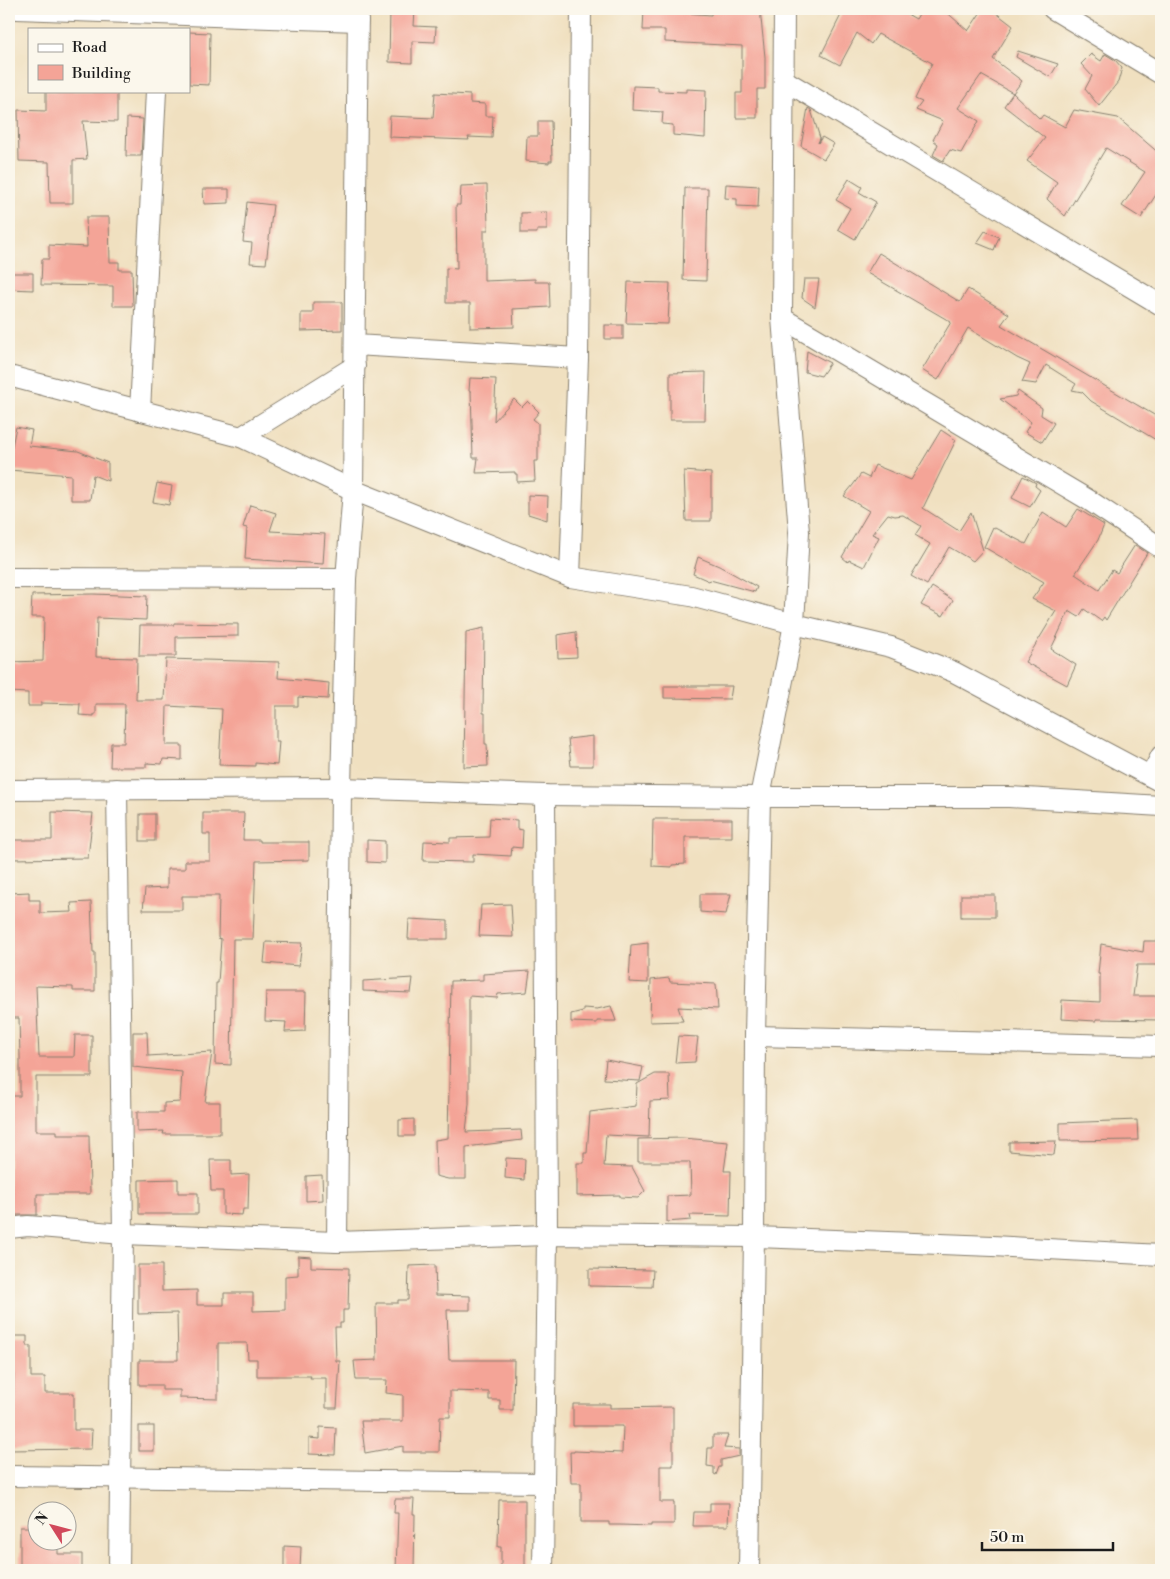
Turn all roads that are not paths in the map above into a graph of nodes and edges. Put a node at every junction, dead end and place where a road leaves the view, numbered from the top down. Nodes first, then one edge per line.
1 (17, 9) edge
2 (581, 9) edge
3 (784, 9) edge
4 (1053, 9) edge
5 (358, 15) edge
6 (159, 21) edge
7 (1161, 74) edge
8 (784, 80) junction
9 (156, 92) edge
10 (1161, 305) edge
11 (782, 318) junction
12 (355, 344) junction
13 (578, 358) junction
14 (354, 366) junction
15 (9, 376) edge
16 (140, 410) junction
17 (240, 437) junction
18 (353, 490) junction
19 (1161, 548) edge
20 (570, 577) junction
21 (9, 578) edge
22 (346, 579) junction
23 (794, 624) junction
24 (1161, 756) edge
25 (1156, 779) edge
26 (341, 788) junction
27 (117, 789) junction
28 (9, 790) edge
29 (545, 795) junction
30 (760, 797) junction
31 (1161, 806) edge
32 (755, 1036) junction
33 (1161, 1046) edge
34 (9, 1228) edge
35 (123, 1234) junction
36 (547, 1235) junction
37 (754, 1237) junction
38 (337, 1242) junction
39 (1161, 1254) edge
40 (9, 1476) edge
41 (119, 1479) junction
42 (544, 1484) junction
43 (119, 1570) edge
44 (543, 1570) edge
45 (749, 1570) edge

1 - 6 street
2 - 13 street
3 - 8 street
4 - 7 street
5 - 6 street
5 - 12 street
8 - 10 street
8 - 11 street
9 - 16 street
11 - 19 street
11 - 23 street
12 - 13 street
12 - 14 street
13 - 20 street
14 - 17 street
14 - 18 street
15 - 16 street
16 - 17 street
17 - 18 street
18 - 20 street
18 - 22 street
20 - 23 street
21 - 22 street
22 - 26 street
23 - 25 street
23 - 30 street
24 - 25 street
26 - 27 street
26 - 29 street
26 - 38 street
27 - 28 street
27 - 35 street
29 - 30 street
29 - 36 street
30 - 31 street
30 - 32 street
32 - 33 street
32 - 37 street
34 - 35 street
35 - 38 street
35 - 41 street
36 - 37 street
36 - 38 street
36 - 42 street
37 - 39 street
37 - 45 street
40 - 41 street
41 - 42 street
41 - 43 street
42 - 44 street

